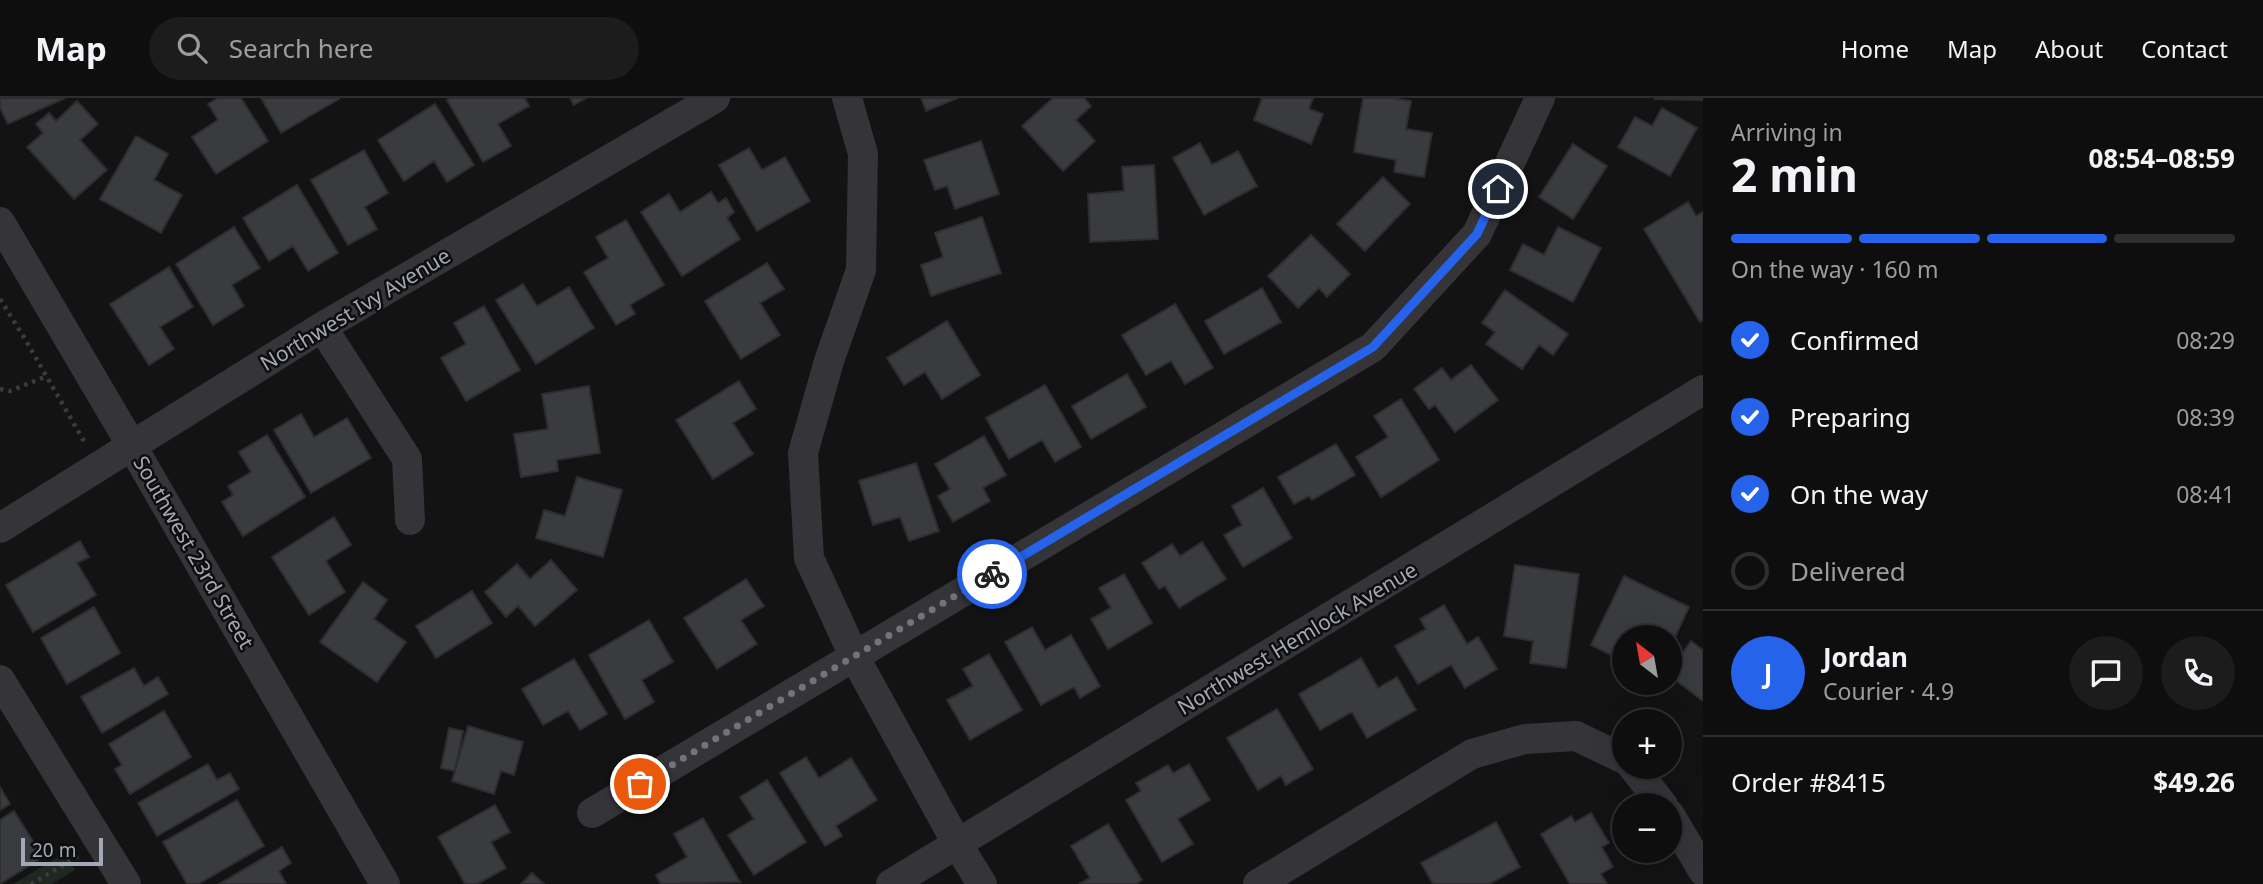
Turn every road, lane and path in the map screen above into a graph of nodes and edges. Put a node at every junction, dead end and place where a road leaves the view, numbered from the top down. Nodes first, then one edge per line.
1 (715, 98) edge
2 (847, 98) edge
3 (1540, 98) edge
4 (0, 222) edge
5 (0, 299) edge
6 (322, 327) junction
7 (47, 376) junction
8 (0, 389) edge
9 (1703, 390) edge
10 (132, 446) junction
11 (99, 467) junction
12 (410, 520) dead end
13 (0, 528) edge
14 (853, 656) junction
15 (0, 680) edge
16 (1612, 753) edge
17 (1642, 779) edge
18 (1653, 793) edge
19 (592, 813) dead end
20 (1682, 835) edge
21 (101, 844) junction
22 (958, 845) junction
23 (1703, 871) edge
24 (31, 884) edge
25 (126, 884) edge
26 (385, 884) edge
27 (891, 884) edge
28 (982, 884) edge
29 (1258, 884) edge

1 - 6 street, Northwest Ivy Avenue
2 - 14 street
3 - 14 street
4 - 10 street, Southwest 23rd Street
5 - 7 path
6 - 10 street, Northwest Ivy Avenue
6 - 12 street
7 - 8 path
7 - 11 path
9 - 22 street, Northwest Hemlock Avenue
10 - 11 street, Northwest Ivy Avenue
10 - 26 street, Southwest 23rd Street
11 - 13 street, Northwest Ivy Avenue
14 - 19 street
14 - 22 street
15 - 21 street
16 - 29 street
17 - 18 street
20 - 23 street
21 - 24 path
21 - 25 street
22 - 27 street, Northwest Hemlock Avenue
22 - 28 street

